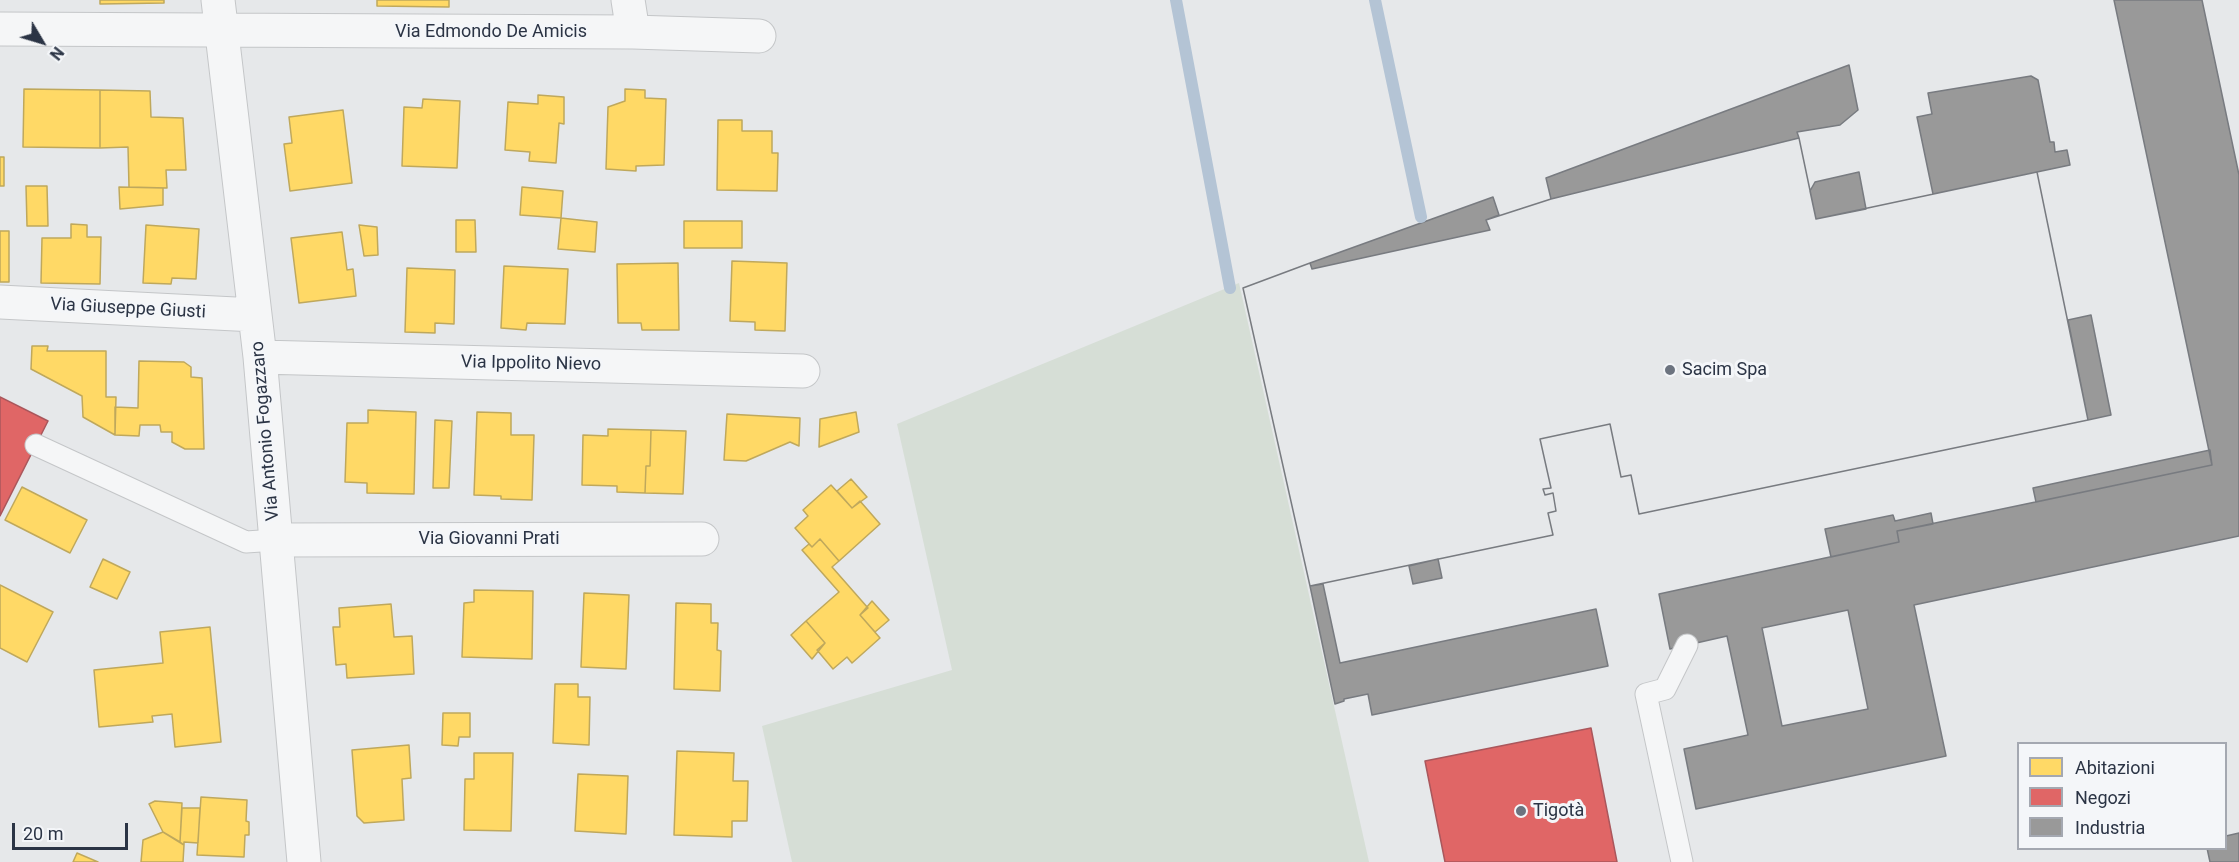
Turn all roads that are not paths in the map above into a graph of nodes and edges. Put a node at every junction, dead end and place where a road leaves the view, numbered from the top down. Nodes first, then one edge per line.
1 (628, 0) edge
2 (220, 16) edge
3 (0, 28) edge
4 (633, 32) junction
5 (759, 36) dead end
6 (0, 302) edge
7 (255, 315) junction
8 (260, 357) junction
9 (803, 371) dead end
10 (36, 445) dead end
11 (702, 539) dead end
12 (276, 540) junction
13 (1687, 645) dead end
14 (304, 862) edge
15 (319, 862) edge
16 (1682, 862) edge

1 - 4 street
2 - 3 street, Via Edmondo De Amicis
2 - 4 street, Via Edmondo De Amicis
2 - 7 street, Via Antonio Fogazzaro
4 - 5 street, Via Edmondo De Amicis
6 - 7 street, Via Giuseppe Giusti
7 - 8 street, Via Antonio Fogazzaro
8 - 9 street, Via Ippolito Nievo
8 - 12 street, Via Antonio Fogazzaro
10 - 12 lane
11 - 12 street, Via Giovanni Prati
12 - 14 street, Via Antonio Fogazzaro
13 - 16 lane
14 - 15 street

